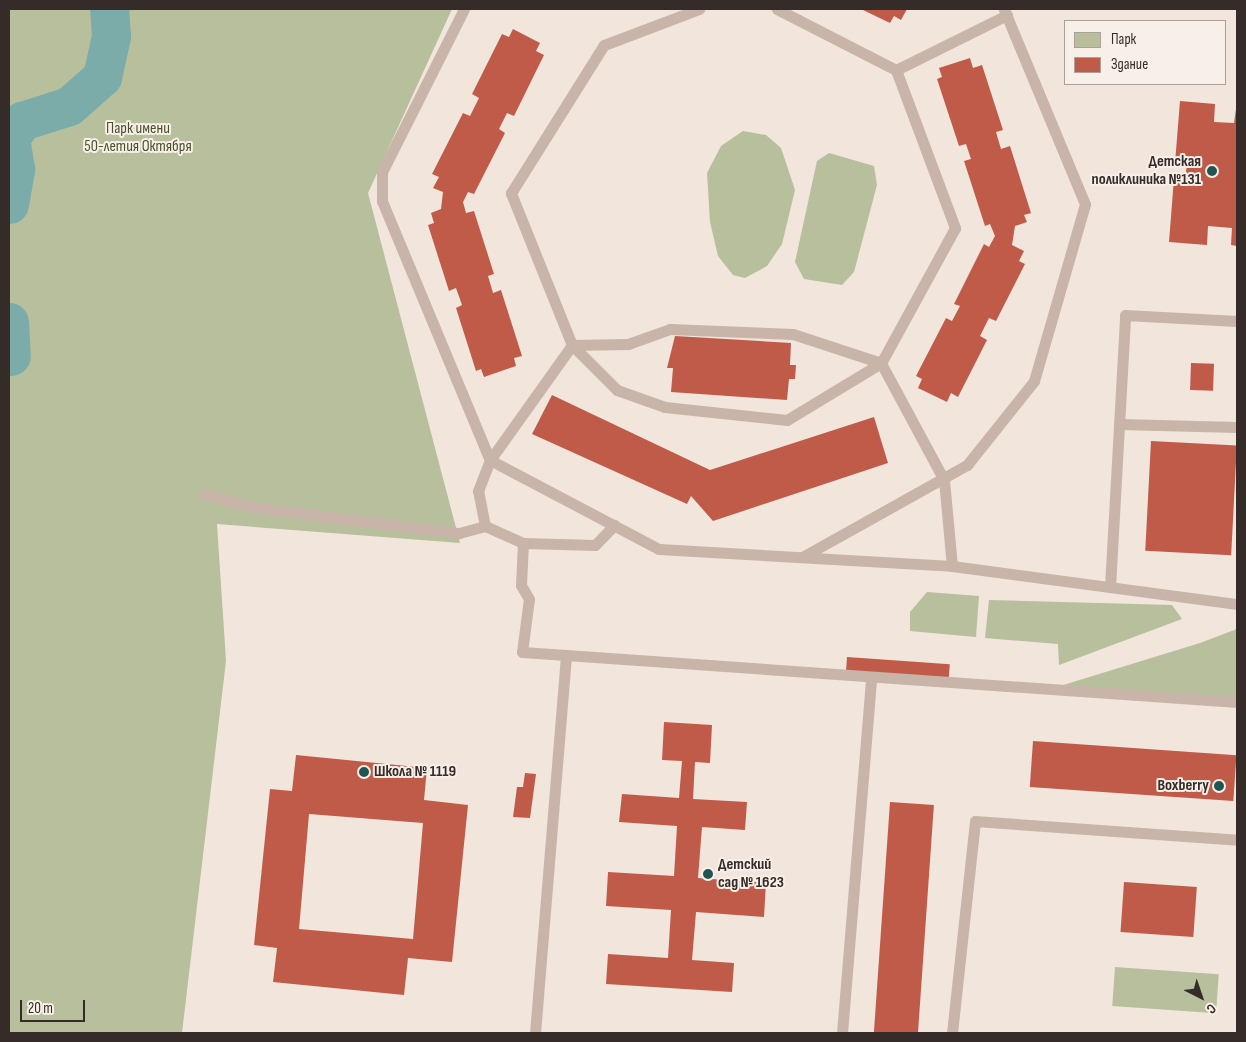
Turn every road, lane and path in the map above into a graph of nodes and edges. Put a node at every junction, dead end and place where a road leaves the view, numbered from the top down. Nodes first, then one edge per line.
1 (464, 9) edge
2 (699, 9) edge
3 (777, 9) edge
4 (1005, 12) edge
5 (896, 70) junction
6 (1237, 321) edge
7 (572, 345) junction
8 (881, 363) junction
9 (1119, 424) junction
10 (1237, 427) edge
11 (490, 460) junction
12 (944, 480) junction
13 (204, 494) dead end
14 (614, 525) junction
15 (485, 526) junction
16 (523, 543) junction
17 (804, 556) junction
18 (952, 566) junction
19 (1110, 587) junction
20 (1237, 604) edge
21 (566, 655) junction
22 (871, 678) junction
23 (1237, 702) edge
24 (1237, 840) edge
25 (535, 1033) edge
26 (842, 1033) edge
27 (952, 1033) edge

1 - 11 lane
2 - 7 lane
3 - 5 lane
4 - 5 lane
4 - 12 lane
5 - 8 lane
6 - 9 lane
7 - 8 lane
7 - 8 lane
7 - 11 lane
8 - 12 lane
9 - 10 lane
9 - 19 lane
11 - 14 lane
11 - 15 lane
12 - 17 lane
12 - 18 lane
13 - 15 lane
14 - 16 lane
14 - 17 lane
15 - 16 lane
16 - 21 lane
17 - 18 lane
18 - 19 lane
19 - 20 lane
21 - 22 lane
21 - 25 lane
22 - 23 lane
22 - 26 lane
24 - 27 lane

